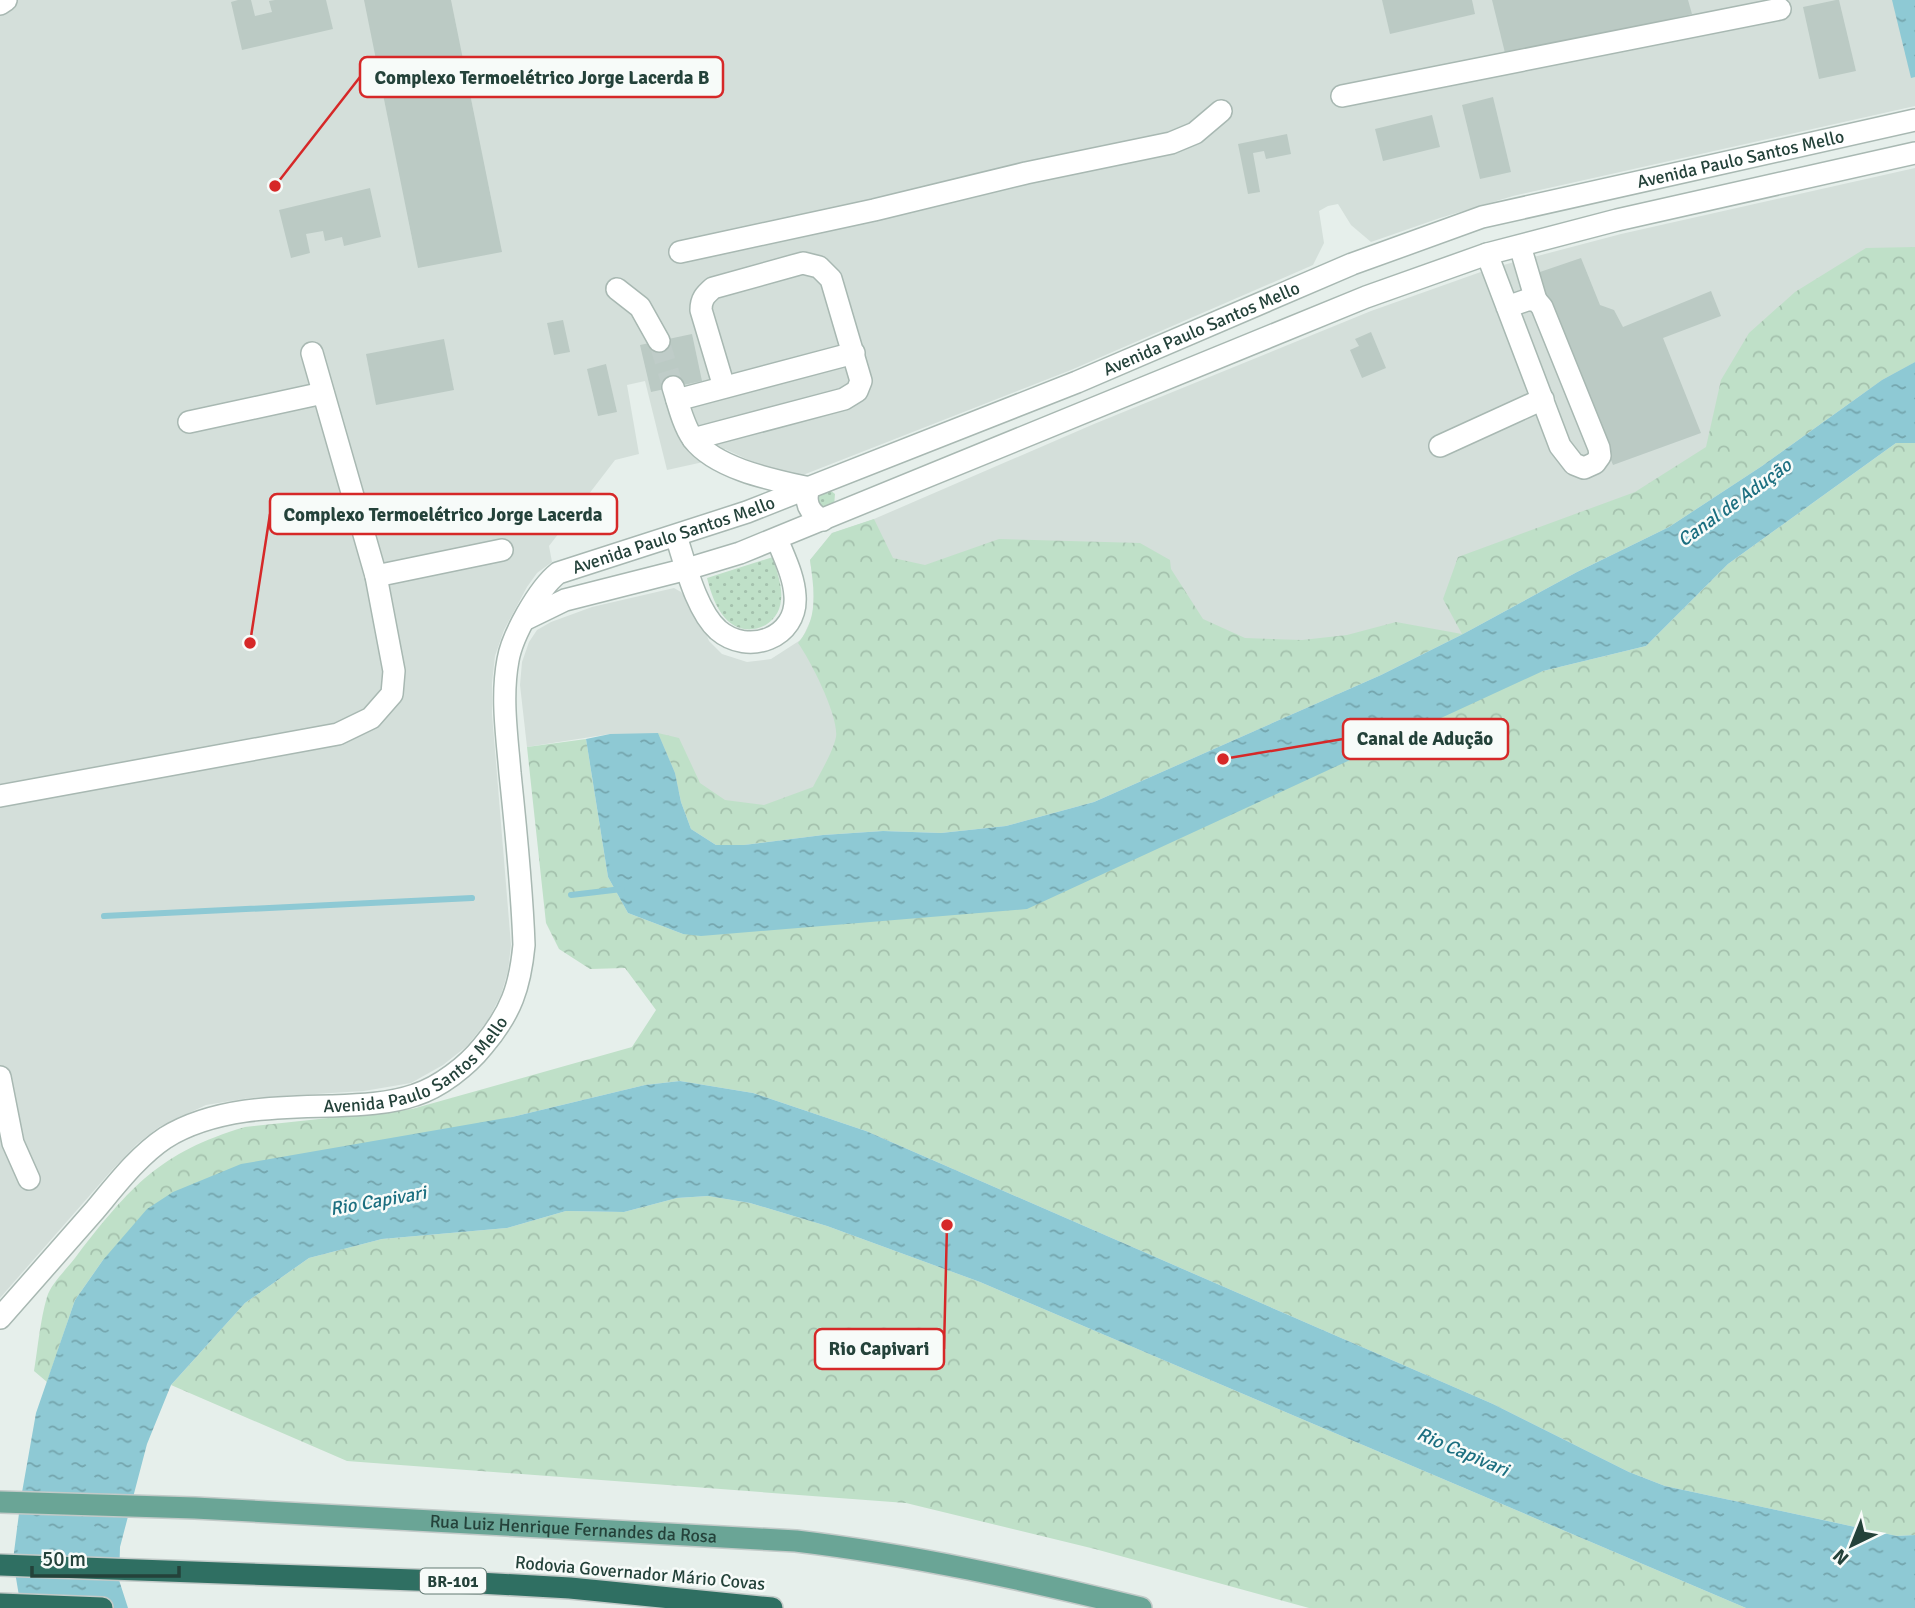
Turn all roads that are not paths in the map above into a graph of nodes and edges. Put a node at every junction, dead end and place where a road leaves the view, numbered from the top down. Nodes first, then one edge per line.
1 (6, 0) edge
2 (0, 5) edge
3 (1780, 9) dead end
4 (1342, 96) dead end
5 (1222, 111) dead end
6 (1915, 120) edge
7 (1854, 133) junction
8 (1915, 153) edge
9 (1862, 165) junction
10 (1611, 187) junction
11 (1617, 220) junction
12 (1520, 246) junction
13 (680, 252) dead end
14 (1487, 254) junction
15 (1352, 264) junction
16 (617, 289) dead end
17 (1366, 297) junction
18 (1535, 300) junction
19 (1507, 307) junction
20 (659, 341) tunnel mouth
21 (312, 353) dead end
22 (854, 353) junction
23 (1077, 382) junction
24 (724, 387) junction
25 (323, 393) junction
26 (1543, 399) junction
27 (1088, 411) junction
28 (189, 422) dead end
29 (693, 439) junction
30 (1440, 446) dead end
31 (829, 480) junction
32 (808, 488) junction
33 (832, 516) junction
34 (676, 536) junction
35 (777, 539) junction
36 (502, 550) dead end
37 (687, 569) junction
38 (376, 576) junction
39 (526, 619) junction
40 (0, 796) edge
41 (0, 1077) edge
42 (6, 1144) edge
43 (29, 1179) dead end
44 (0, 1318) edge
45 (0, 1502) edge
46 (0, 1565) edge
47 (0, 1604) edge
48 (102, 1608) edge
49 (772, 1608) edge
50 (1141, 1608) edge

1 - 2 street
3 - 4 street
5 - 13 street
6 - 7 street, Avenida Paulo Santos Mello
7 - 9 street
7 - 10 street, Avenida Paulo Santos Mello
8 - 9 street, Avenida Paulo Santos Mello
9 - 11 street, Avenida Paulo Santos Mello
10 - 11 street
10 - 15 street, Avenida Paulo Santos Mello
11 - 12 street, Avenida Paulo Santos Mello
12 - 14 street, Avenida Paulo Santos Mello
12 - 18 street
14 - 17 street, Avenida Paulo Santos Mello
14 - 19 street
15 - 17 street
15 - 23 street, Avenida Paulo Santos Mello
16 - 20 street
17 - 27 street, Avenida Paulo Santos Mello
18 - 19 street
18 - 26 street
19 - 26 street
21 - 25 street
22 - 24 street
22 - 24 street
22 - 29 street
23 - 27 street
23 - 31 street, Avenida Paulo Santos Mello
24 - 29 street
25 - 28 street
25 - 38 street
26 - 30 street
27 - 33 street, Avenida Paulo Santos Mello
29 - 32 street
31 - 32 street, Avenida Paulo Santos Mello
31 - 33 street
32 - 33 street
32 - 34 street, Avenida Paulo Santos Mello
33 - 35 street, Avenida Paulo Santos Mello
34 - 37 street
34 - 39 street, Avenida Paulo Santos Mello
35 - 37 street, Avenida Paulo Santos Mello
35 - 37 street
36 - 38 street
37 - 39 street, Avenida Paulo Santos Mello
38 - 40 street
39 - 44 street, Avenida Paulo Santos Mello
41 - 42 street
42 - 43 street
45 - 50 main road, Rua Luiz Henrique Fernandes da Rosa
46 - 49 highway, Rodovia Governador Mário Covas / BR-101
47 - 48 highway

